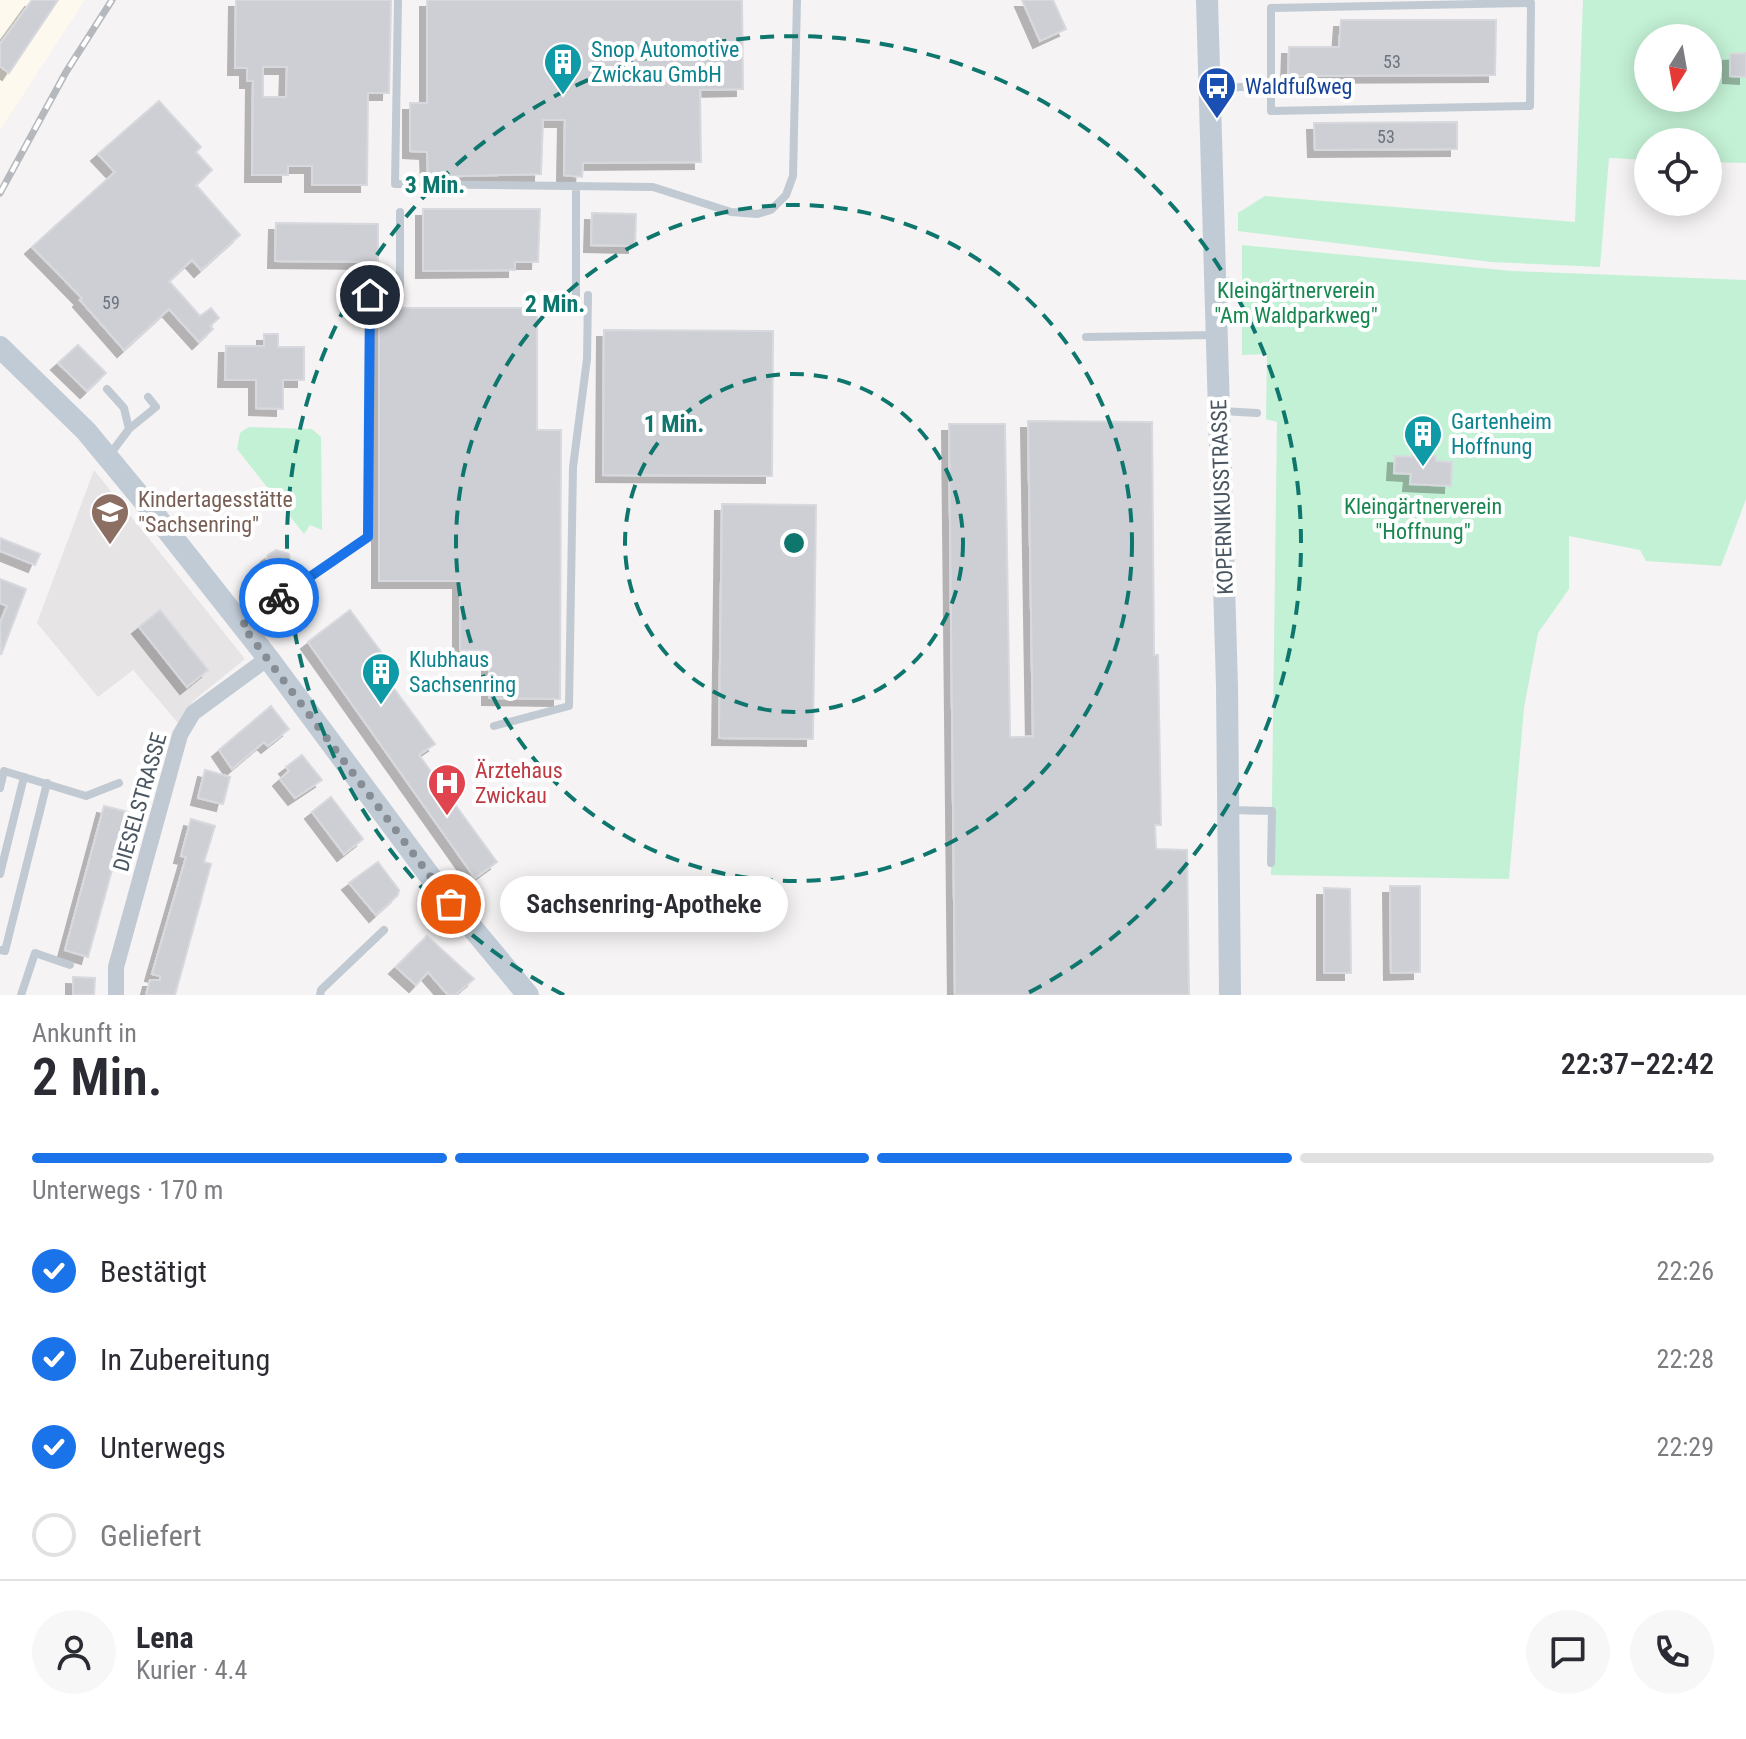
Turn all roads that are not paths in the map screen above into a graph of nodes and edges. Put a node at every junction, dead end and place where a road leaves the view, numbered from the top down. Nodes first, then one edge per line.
1 (398, 0) edge
2 (797, 0) edge
3 (1207, 0) edge
4 (1270, 85) junction
5 (1211, 89) junction
6 (576, 186) junction
7 (400, 212) dead end
8 (370, 295) dead end
9 (576, 295) dead end
10 (588, 295) dead end
11 (400, 296) dead end
12 (1217, 335) junction
13 (1086, 337) dead end
14 (0, 347) edge
15 (107, 389) dead end
16 (148, 397) dead end
17 (1220, 411) junction
18 (1257, 413) dead end
19 (129, 429) junction
20 (108, 457) junction
21 (242, 625) junction
22 (268, 658) junction
23 (494, 726) dead end
24 (24, 777) junction
25 (47, 783) junction
26 (119, 783) dead end
27 (0, 788) edge
28 (1228, 810) junction
29 (1271, 863) dead end
30 (0, 874) edge
31 (384, 930) dead end
32 (0, 950) edge
33 (70, 965) dead end
34 (21, 995) edge
35 (116, 995) edge
36 (320, 995) edge
37 (528, 995) edge
38 (1230, 995) edge

1 - 6 lane
2 - 6 lane
3 - 5 street, KOPERNIKUSSTRASSE
4 - 4 lane
4 - 5 lane
5 - 12 street, KOPERNIKUSSTRASSE
6 - 9 lane
7 - 11 lane
8 - 21 lane
10 - 23 lane
12 - 13 lane
12 - 17 street, KOPERNIKUSSTRASSE
14 - 20 street
15 - 19 lane
16 - 19 lane
17 - 18 lane
17 - 28 street, KOPERNIKUSSTRASSE
19 - 20 lane
20 - 21 street
21 - 22 street
22 - 35 street, DIESELSTRASSE
22 - 37 street
24 - 25 lane
24 - 27 lane
24 - 30 lane
25 - 26 lane
25 - 32 lane
28 - 29 lane
28 - 38 street, KOPERNIKUSSTRASSE
31 - 36 lane
33 - 34 lane

